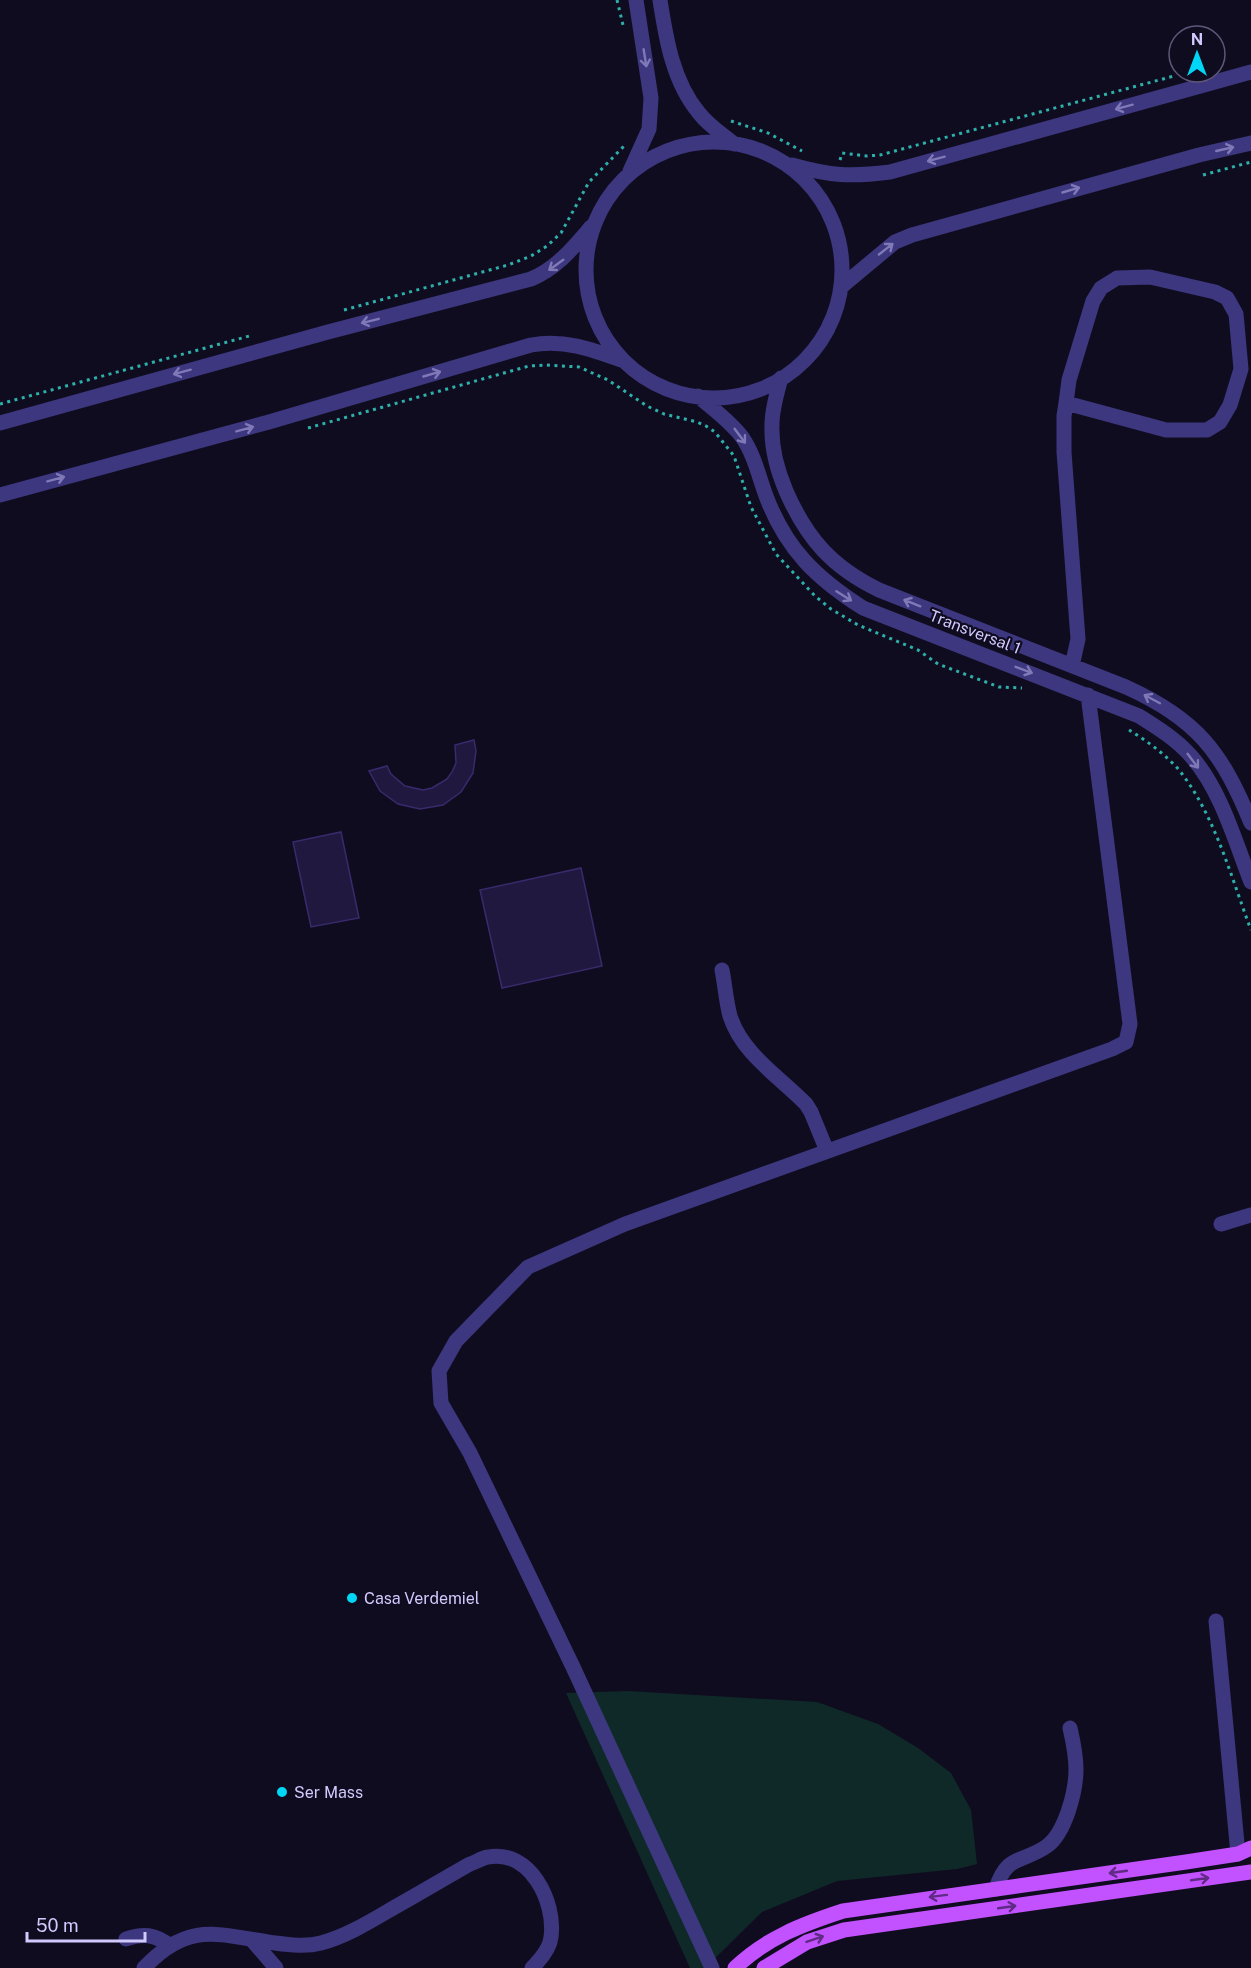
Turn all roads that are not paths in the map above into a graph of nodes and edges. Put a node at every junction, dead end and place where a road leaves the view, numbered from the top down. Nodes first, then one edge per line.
1 (636, 0) edge
2 (660, 0) edge
3 (1251, 72) edge
4 (1251, 143) edge
5 (734, 144) junction
6 (784, 163) junction
7 (628, 176) junction
8 (595, 222) junction
9 (841, 287) junction
10 (625, 361) junction
11 (781, 378) junction
12 (698, 396) junction
13 (1066, 403) junction
14 (0, 423) edge
15 (0, 495) edge
16 (1072, 666) junction
17 (1088, 695) junction
18 (1251, 823) edge
19 (1251, 882) edge
20 (722, 970) dead end
21 (827, 1151) junction
22 (1251, 1215) edge
23 (1221, 1224) dead end
24 (1216, 1621) dead end
25 (1070, 1728) dead end
26 (1247, 1851) edge
27 (1251, 1872) edge
28 (996, 1889) junction
29 (126, 1939) dead end
30 (252, 1940) junction
31 (170, 1946) junction
32 (144, 1968) edge
33 (276, 1968) edge
34 (532, 1968) edge
35 (712, 1968) edge
36 (735, 1968) edge
37 (764, 1968) edge

1 -> 7 street
2 - 5 street
3 -> 6 street
9 -> 4 street
5 - 6 street
5 - 7 street
6 - 9 street
7 - 8 street
8 - 10 street
8 -> 14 street
9 - 11 street
10 - 12 street
15 -> 10 street
11 - 12 street
16 -> 11 street, Transversal 1
12 -> 17 street, Transversal 1
13 - 13 street
13 - 16 street
18 -> 16 street, Transversal 1
17 -> 19 street, Transversal 1
17 - 21 street
20 - 21 street
21 - 35 street
22 - 23 street
24 - 26 street
25 - 28 street
26 -> 28 main road
37 -> 27 main road
28 -> 36 main road
29 - 31 street
30 - 31 street
30 - 33 street
30 - 34 street
31 - 32 street

